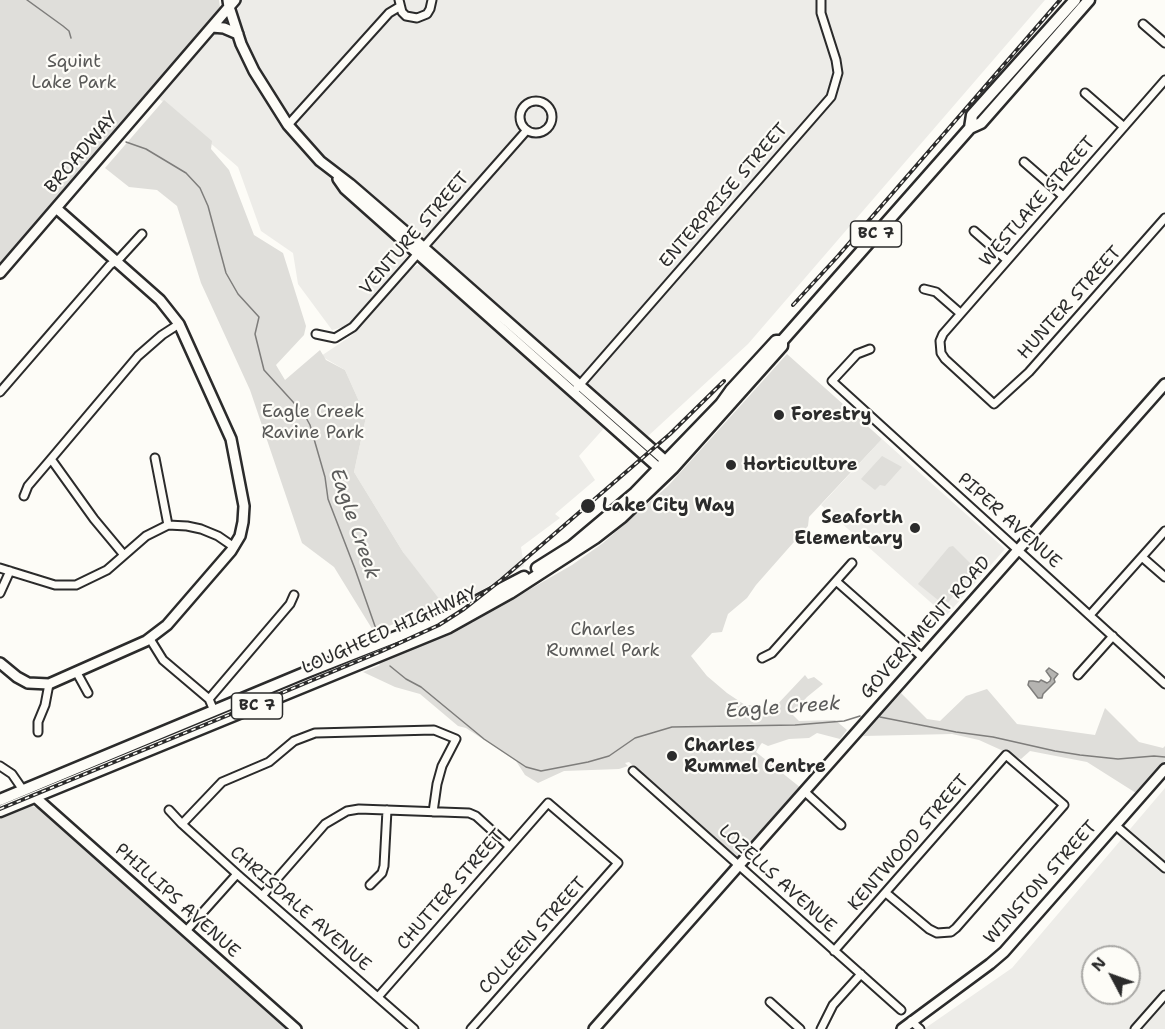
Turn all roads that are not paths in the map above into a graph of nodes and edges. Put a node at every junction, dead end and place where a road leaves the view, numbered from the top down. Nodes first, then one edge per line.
1 (432, 0) edge
2 (821, 0) edge
3 (1065, 0) edge
4 (1075, 0) edge
5 (1089, 0) edge
6 (229, 2) edge
7 (399, 3) edge
8 (1063, 13) junction
9 (1143, 24) dead end
10 (212, 27) junction
11 (238, 34) junction
12 (1058, 36) junction
13 (1165, 43) edge
14 (1165, 80) edge
15 (1085, 93) dead end
16 (288, 125) junction
17 (1124, 127) junction
18 (970, 128) junction
19 (527, 130) junction
20 (1024, 162) dead end
21 (1063, 196) junction
22 (56, 208) junction
23 (1165, 218) edge
24 (974, 231) dead end
25 (142, 234) dead end
26 (420, 250) junction
27 (115, 260) junction
28 (1007, 260) junction
29 (0, 273) edge
30 (924, 289) dead end
31 (960, 313) junction
32 (178, 324) junction
33 (316, 334) dead end
34 (782, 340) junction
35 (940, 347) joint
36 (870, 349) dead end
37 (1165, 384) edge
38 (577, 388) junction
39 (0, 392) edge
40 (155, 458) dead end
41 (51, 459) junction
42 (665, 466) junction
43 (24, 496) dead end
44 (168, 525) junction
45 (1165, 531) edge
46 (234, 547) junction
47 (1017, 550) junction
48 (124, 555) junction
49 (1142, 557) junction
50 (852, 563) dead end
51 (0, 568) edge
52 (10, 571) junction
53 (1165, 577) edge
54 (836, 581) junction
55 (0, 592) edge
56 (294, 595) dead end
57 (1090, 615) junction
58 (1113, 636) junction
59 (150, 639) junction
60 (922, 657) junction
61 (762, 658) dead end
62 (0, 663) edge
63 (77, 674) junction
64 (1078, 675) dead end
65 (49, 684) junction
66 (1165, 684) edge
67 (88, 693) dead end
68 (208, 699) junction
69 (214, 711) junction
70 (38, 732) dead end
71 (0, 766) edge
72 (1165, 769) edge
73 (633, 771) dead end
74 (23, 790) junction
75 (804, 791) junction
76 (35, 797) junction
77 (0, 800) edge
78 (169, 810) dead end
79 (387, 810) junction
80 (0, 811) edge
81 (433, 812) junction
82 (182, 824) junction
83 (841, 825) dead end
84 (1115, 825) junction
85 (510, 846) junction
86 (618, 863) joint
87 (738, 866) junction
88 (1165, 868) edge
89 (237, 874) junction
90 (370, 885) dead end
91 (886, 893) junction
92 (262, 896) junction
93 (186, 931) junction
94 (834, 951) junction
95 (861, 974) junction
96 (1165, 995) edge
97 (378, 997) junction
98 (770, 1002) dead end
99 (901, 1010) dead end
100 (911, 1020) junction
101 (296, 1029) edge
102 (414, 1029) edge
103 (471, 1029) edge
104 (594, 1029) edge
105 (801, 1029) edge
106 (821, 1029) edge
107 (902, 1029) edge
108 (920, 1029) edge
109 (1136, 1029) edge

1 - 7 street
2 - 38 street, ENTERPRISE STREET
3 - 8 street
4 - 8 main road, LOUGHEED HIGHWAY / BC 7
5 - 12 main road, LOUGHEED HIGHWAY / BC 7
6 - 10 street, BROADWAY
6 - 11 street
7 - 16 street
8 - 12 street
8 - 18 main road, LOUGHEED HIGHWAY / BC 7
9 - 13 street
10 - 11 street
10 - 22 street, BROADWAY
11 - 16 street
12 - 18 main road, LOUGHEED HIGHWAY / BC 7
14 - 17 street, WESTLAKE STREET
15 - 17 street
16 - 26 street
17 - 21 street, WESTLAKE STREET
18 - 34 main road, LOUGHEED HIGHWAY / BC 7
19 - 19 street, VENTURE STREET
19 - 26 street, VENTURE STREET
20 - 21 street
21 - 28 street, WESTLAKE STREET
22 - 27 street
22 - 29 street, BROADWAY
23 - 35 street, HUNTER STREET
24 - 28 street
25 - 27 street
26 - 33 street, VENTURE STREET
26 - 38 street
27 - 32 street
27 - 39 street
28 - 31 street, WESTLAKE STREET
30 - 31 street
31 - 35 street, WESTLAKE STREET
32 - 41 street
32 - 46 street
34 - 42 main road, LOUGHEED HIGHWAY / BC 7
34 - 42 main road, LOUGHEED HIGHWAY / BC 7
36 - 47 street, PIPER AVENUE
37 - 47 street, GOVERNMENT ROAD
38 - 42 street
38 - 42 street
40 - 44 street
41 - 43 street
41 - 48 street
42 - 69 main road, LOUGHEED HIGHWAY / BC 7
42 - 76 main road, LOUGHEED HIGHWAY / BC 7
44 - 46 street
44 - 48 street
45 - 49 street
46 - 59 street
47 - 57 street, PIPER AVENUE
47 - 60 street, GOVERNMENT ROAD
48 - 52 street
49 - 53 street
49 - 57 street
50 - 54 street
51 - 52 street
52 - 55 street
54 - 60 street
54 - 61 street
56 - 68 street
57 - 58 street, PIPER AVENUE
58 - 64 street
58 - 66 street, PIPER AVENUE
59 - 63 street
59 - 68 street
60 - 75 street, GOVERNMENT ROAD
62 - 65 street
63 - 65 street
63 - 67 street
65 - 70 street
68 - 69 street
69 - 74 main road, LOUGHEED HIGHWAY / BC 7
71 - 74 street
72 - 84 street, WINSTON STREET
73 - 87 street, LOZELLS AVENUE
74 - 77 main road, LOUGHEED HIGHWAY / BC 7
75 - 83 street
75 - 87 street, GOVERNMENT ROAD
76 - 80 main road, LOUGHEED HIGHWAY / BC 7
76 - 93 street, PHILLIPS AVENUE
78 - 82 street, CHRISDALE AVENUE
79 - 81 street
79 - 90 street
79 - 92 street
81 - 82 street
81 - 85 street
82 - 89 street, CHRISDALE AVENUE
84 - 88 street
84 - 100 street, WINSTON STREET
85 - 86 street, CHUTTER STREET
85 - 97 street, CHUTTER STREET
86 - 103 street, COLLEEN STREET
87 - 94 street, LOZELLS AVENUE
87 - 104 street, GOVERNMENT ROAD
89 - 92 street, CHRISDALE AVENUE
89 - 93 street
91 - 91 street, KENTWOOD STREET
91 - 94 street, KENTWOOD STREET
92 - 97 street, CHRISDALE AVENUE
93 - 101 street, PHILLIPS AVENUE
94 - 95 street, LOZELLS AVENUE
95 - 99 street, LOZELLS AVENUE
95 - 106 street
96 - 109 street
97 - 102 street, CHRISDALE AVENUE
98 - 105 street
100 - 107 street, WINSTON STREET
100 - 108 street

